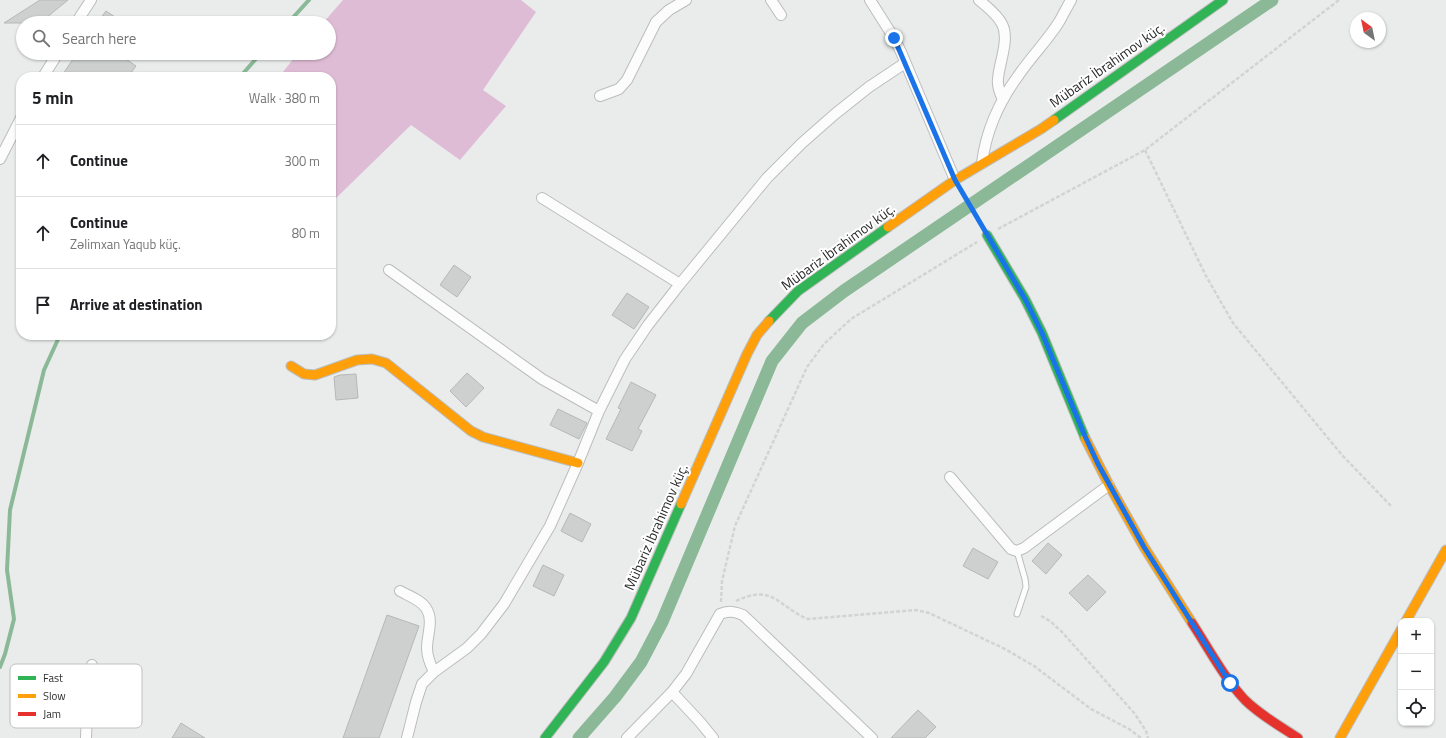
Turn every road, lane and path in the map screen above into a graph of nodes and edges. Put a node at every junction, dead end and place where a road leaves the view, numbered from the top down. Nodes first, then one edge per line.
1 (91, 0) edge
2 (686, 0) edge
3 (771, 0) edge
4 (870, 0) edge
5 (979, 0) edge
6 (1071, 0) edge
7 (1223, 0) edge
8 (1339, 0) edge
9 (781, 15) dead end
10 (81, 16) edge
11 (54, 60) edge
12 (905, 64) junction
13 (47, 72) edge
14 (600, 96) dead end
15 (1003, 100) junction
16 (16, 128) edge
17 (1145, 150) junction
18 (0, 159) edge
19 (982, 163) junction
20 (955, 180) junction
21 (542, 198) dead end
22 (987, 235) junction
23 (389, 270) dead end
24 (680, 284) junction
25 (291, 366) dead end
26 (599, 411) junction
27 (578, 463) junction
28 (950, 477) dead end
29 (1109, 485) junction
30 (1391, 506) dead end
31 (1446, 550) edge
32 (1016, 551) junction
33 (400, 591) dead end
34 (734, 602) dead end
35 (720, 614) junction
36 (1018, 614) dead end
37 (1042, 616) dead end
38 (1408, 618) edge
39 (1398, 635) edge
40 (434, 672) junction
41 (672, 692) junction
42 (86, 728) edge
43 (86, 738) edge
44 (407, 738) edge
45 (545, 738) edge
46 (627, 738) edge
47 (713, 738) edge
48 (872, 738) edge
49 (1141, 738) edge
50 (1148, 738) edge
51 (1298, 738) edge
52 (1340, 738) edge

1 - 10 street
2 - 14 street
3 - 9 street
4 - 12 street
5 - 15 street
6 - 15 street
7 - 19 street, Mübariz İbrahimov küç.
8 - 17 path
11 - 13 street
12 - 20 street
12 - 24 street
15 - 19 street
16 - 18 street
17 - 22 path
17 - 30 path
19 - 20 street, Mübariz İbrahimov küç.
20 - 22 path
20 - 45 street, Mübariz İbrahimov küç.
21 - 24 street
22 - 29 street
22 - 35 path
23 - 26 street
24 - 26 street
25 - 27 street
26 - 27 street
27 - 40 street
28 - 32 street
29 - 32 street
29 - 51 street
31 - 38 street
32 - 36 lane
33 - 40 street
34 - 49 path
35 - 41 street
35 - 48 street
37 - 50 path
39 - 52 street
40 - 44 street
41 - 46 street
41 - 47 street
42 - 43 street

